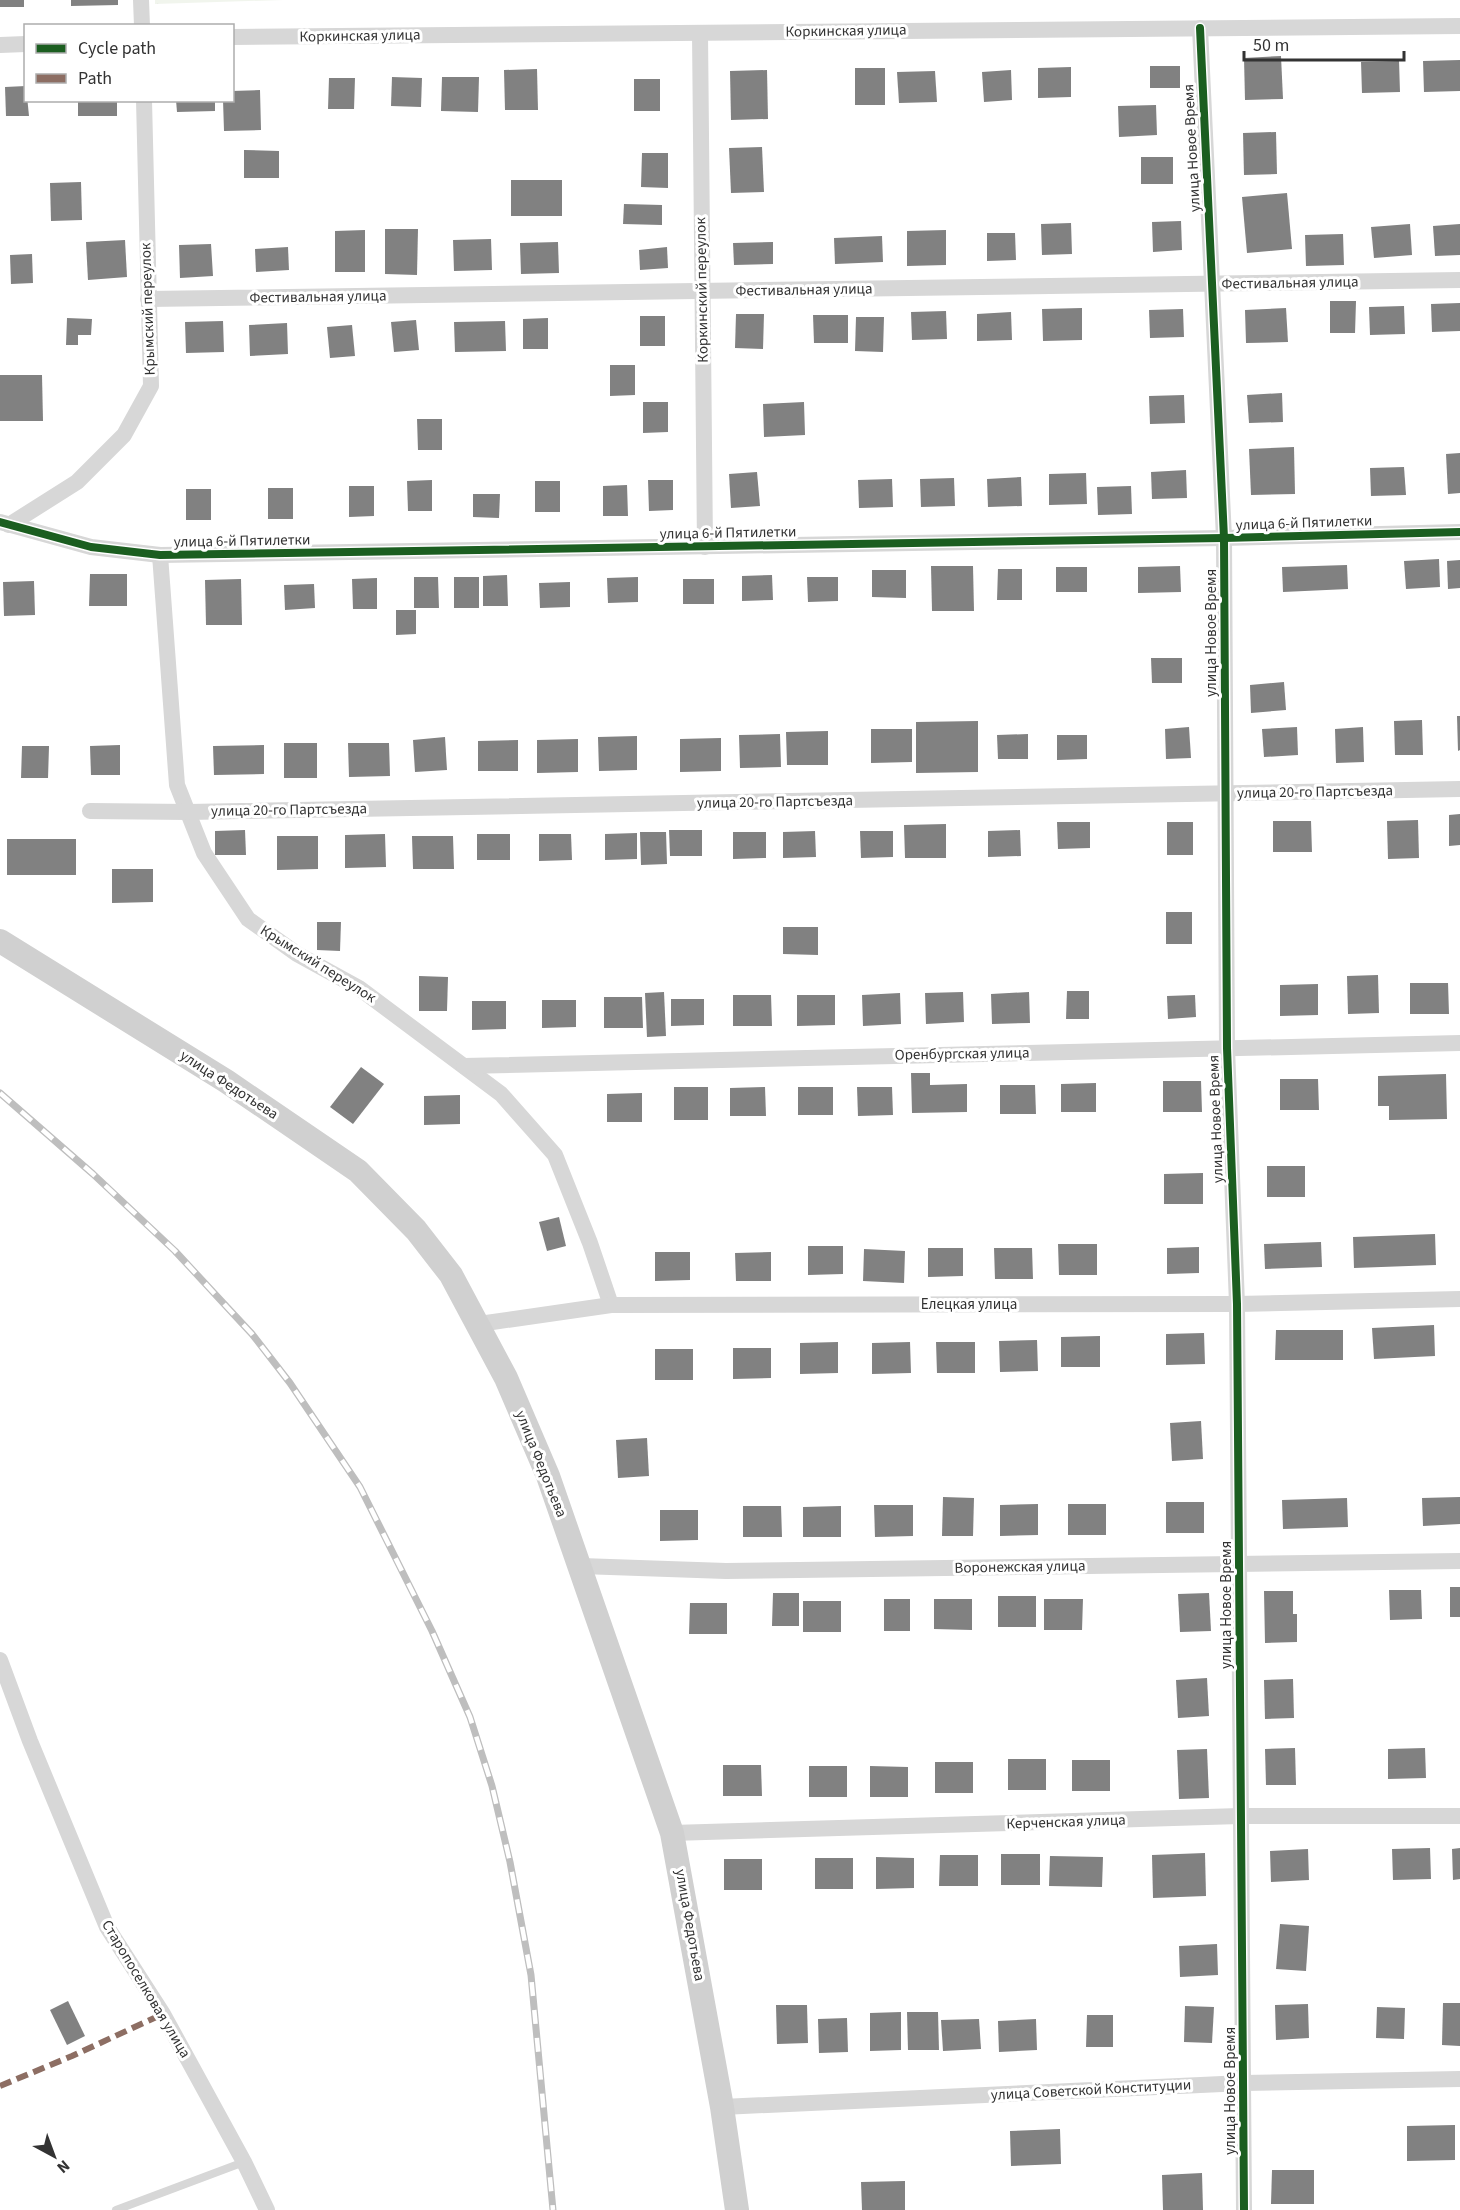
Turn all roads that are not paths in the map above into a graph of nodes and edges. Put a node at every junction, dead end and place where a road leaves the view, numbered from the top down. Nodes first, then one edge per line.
1 (141, 0) edge
2 (142, 24) edge
3 (1460, 26) edge
4 (1200, 28) junction
5 (700, 33) junction
6 (234, 37) edge
7 (24, 44) edge
8 (0, 45) edge
9 (144, 102) edge
10 (1460, 280) edge
11 (1212, 284) junction
12 (702, 292) junction
13 (148, 299) junction
14 (5, 524) edge
15 (1460, 532) edge
16 (1224, 538) junction
17 (705, 547) junction
18 (160, 555) junction
19 (1460, 789) edge
20 (1225, 795) junction
21 (90, 811) dead end
22 (188, 812) junction
23 (0, 941) edge
24 (1460, 1043) edge
25 (1227, 1048) junction
26 (464, 1066) junction
27 (1460, 1299) edge
28 (1237, 1304) junction
29 (611, 1305) junction
30 (479, 1324) junction
31 (1460, 1561) edge
32 (1239, 1564) junction
33 (581, 1566) junction
34 (0, 1660) edge
35 (1240, 1816) junction
36 (1460, 1816) edge
37 (672, 1833) junction
38 (1460, 2079) edge
39 (1244, 2083) junction
40 (722, 2107) junction
41 (244, 2162) junction
42 (116, 2210) edge
43 (267, 2210) edge
44 (737, 2210) edge
45 (1244, 2210) edge

1 - 2 street
3 - 4 street, Коркинская улица
4 - 5 street, Коркинская улица
4 - 11 street, улица Новое Время
5 - 6 street, Коркинская улица
5 - 12 street, Коркинский переулок
7 - 8 street
9 - 13 street, Крымский переулок
10 - 11 street, Фестивальная улица
11 - 12 street, Фестивальная улица
11 - 16 street, улица Новое Время
12 - 13 street, Фестивальная улица
12 - 17 street, Коркинский переулок
13 - 14 street, Крымский переулок
14 - 18 street, улица 6-й Пятилетки
15 - 16 street, улица 6-й Пятилетки
16 - 17 street, улица 6-й Пятилетки
16 - 20 street, улица Новое Время
17 - 18 street, улица 6-й Пятилетки
18 - 22 street, Крымский переулок
19 - 20 street, улица 20-го Партсъезда
20 - 22 street, улица 20-го Партсъезда
20 - 25 street, улица Новое Время
21 - 22 street, улица 20-го Партсъезда
22 - 26 street, Крымский переулок
23 - 30 main road, улица Федотьева
24 - 25 street, Оренбургская улица
25 - 26 street, Оренбургская улица
25 - 28 street, улица Новое Время
26 - 29 street, Крымский переулок
27 - 28 street, Елецкая улица
28 - 29 street, Елецкая улица
28 - 32 street, улица Новое Время
29 - 30 street, Елецкая улица
30 - 33 main road, улица Федотьева
31 - 32 street, Воронежская улица
32 - 33 street, Воронежская улица
32 - 35 street, улица Новое Время
33 - 37 main road, улица Федотьева
34 - 41 street, Старопоселковая улица
35 - 36 street, Керченская улица
35 - 37 street, Керченская улица
35 - 39 street, улица Новое Время
37 - 40 main road, улица Федотьева
38 - 39 street, улица Советской Конституции
39 - 40 street, улица Советской Конституции
39 - 45 street, улица Новое Время
40 - 44 main road, улица Федотьева
41 - 42 lane
41 - 43 street, Старопоселковая улица

